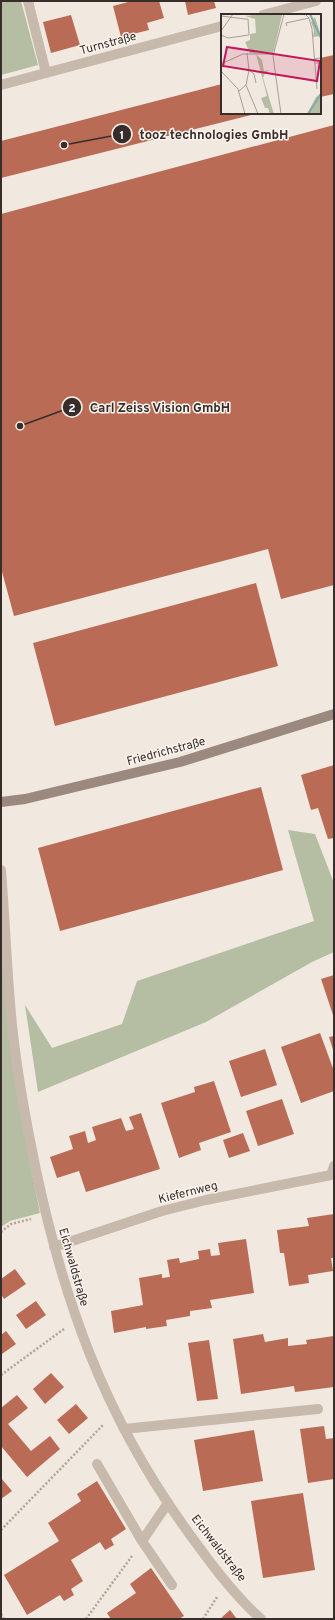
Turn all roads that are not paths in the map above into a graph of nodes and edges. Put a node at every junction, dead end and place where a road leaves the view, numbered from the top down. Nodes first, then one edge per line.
1 (28, 1) edge
2 (316, 1) edge
3 (267, 14) edge
4 (221, 26) edge
5 (46, 73) junction
6 (1, 85) edge
7 (334, 714) edge
8 (1, 802) edge
9 (1, 870) edge
10 (333, 1172) edge
11 (54, 1247) junction
12 (318, 1409) dead end
13 (124, 1429) junction
14 (97, 1464) dead end
15 (168, 1503) junction
16 (142, 1541) junction
17 (172, 1585) dead end
18 (261, 1619) edge

1 - 5 street
2 - 3 street
4 - 5 street, Turnstraße
5 - 6 street, Turnstraße
7 - 8 main road, Friedrichstraße
9 - 11 street, Eichwaldstraße
10 - 11 street, Kiefernweg
11 - 13 street, Eichwaldstraße
12 - 13 street
13 - 15 street, Eichwaldstraße
14 - 16 street
15 - 16 street
15 - 18 street, Eichwaldstraße
16 - 17 street

